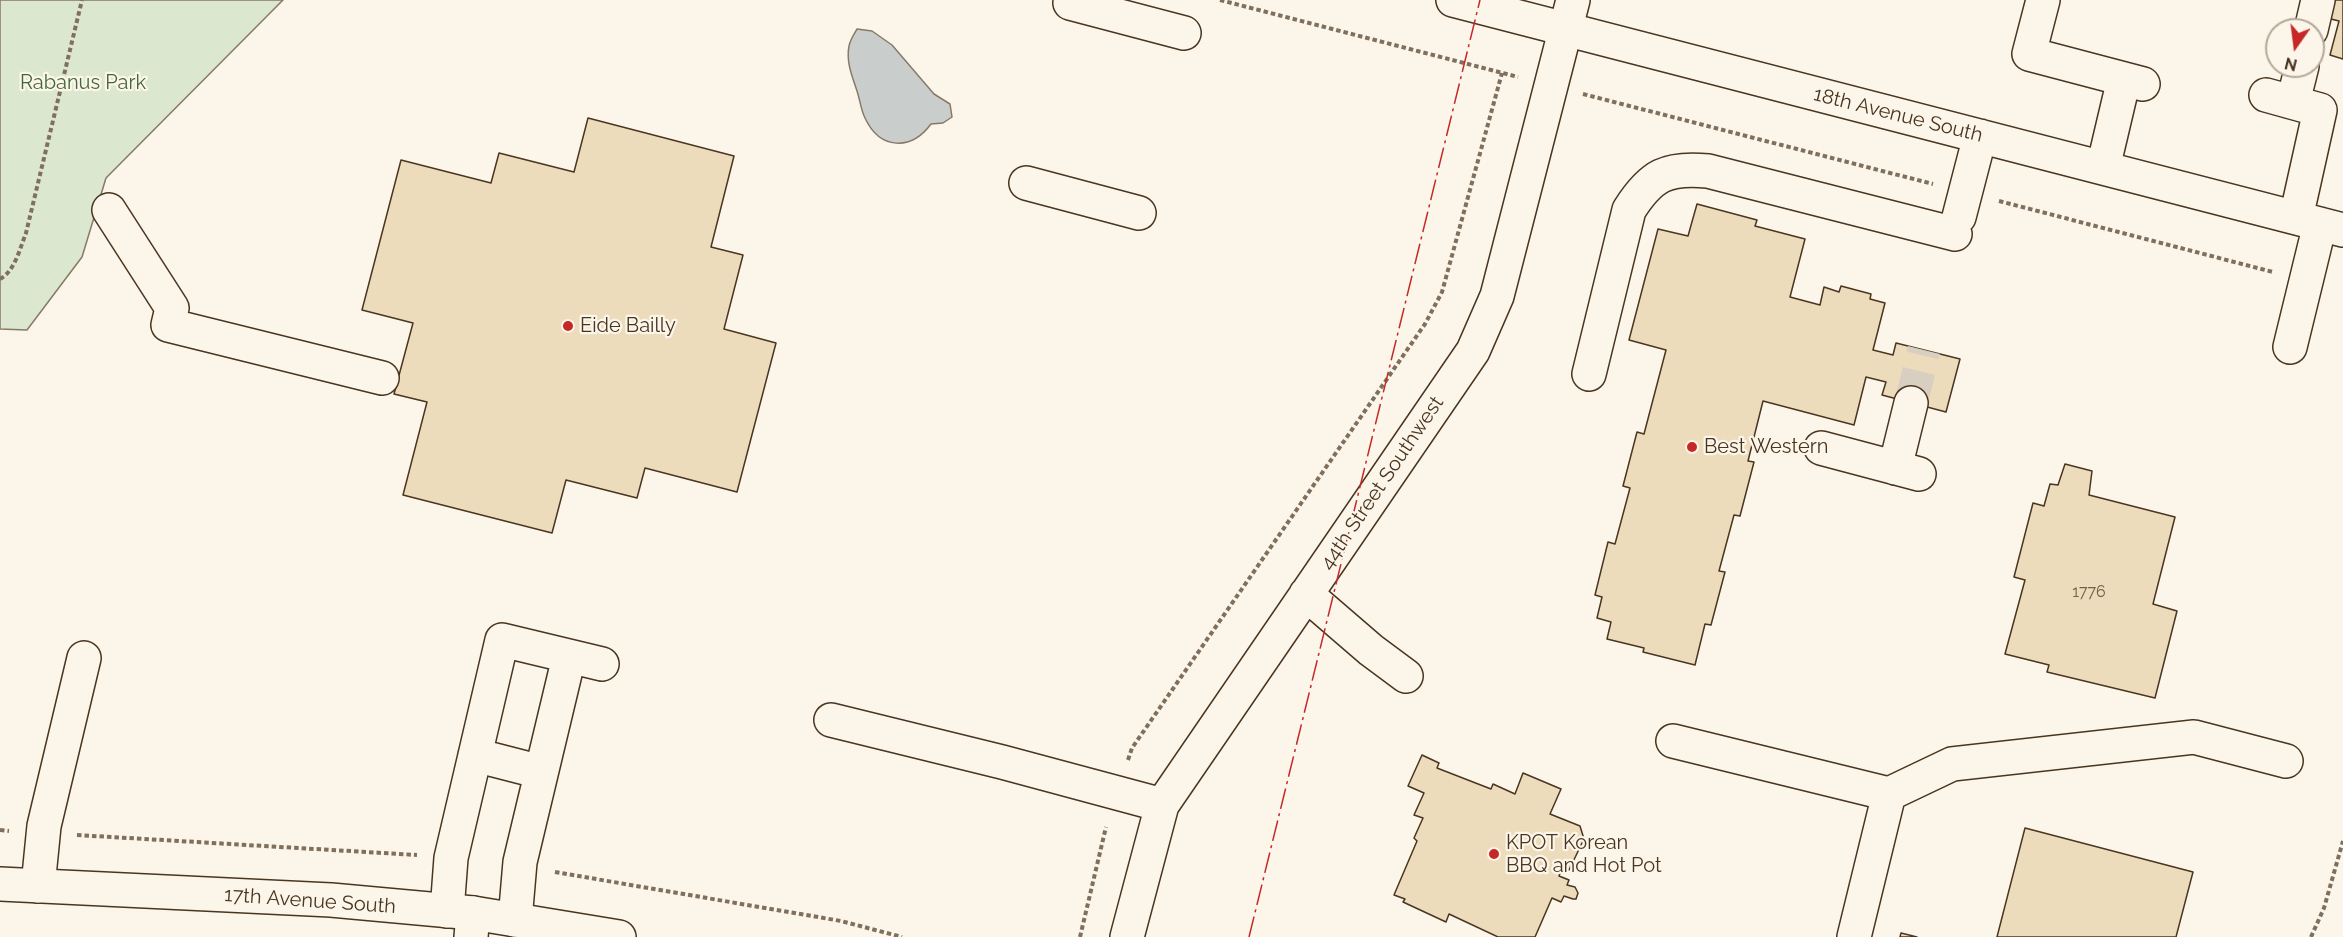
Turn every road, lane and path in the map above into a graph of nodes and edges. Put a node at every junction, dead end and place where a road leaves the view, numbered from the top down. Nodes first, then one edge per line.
1 (82, 0) edge
2 (1220, 0) edge
3 (1453, 0) edge
4 (2043, 0) edge
5 (2318, 0) edge
6 (1070, 3) dead end
7 (1569, 14) edge
8 (2314, 18) edge
9 (1184, 33) dead end
10 (1502, 73) junction
11 (2303, 78) edge
12 (1550, 85) junction
13 (2305, 106) edge
14 (1980, 136) junction
15 (2103, 168) junction
16 (1026, 183) dead end
17 (109, 210) dead end
18 (1139, 213) dead end
19 (1960, 215) junction
20 (2320, 224) edge
21 (0, 279) edge
22 (2306, 280) junction
23 (2290, 347) dead end
24 (1588, 374) dead end
25 (382, 378) dead end
26 (1911, 403) tunnel mouth
27 (1821, 448) dead end
28 (1306, 594) junction
29 (569, 657) junction
30 (84, 658) dead end
31 (602, 664) dead end
32 (1406, 676) dead end
33 (831, 720) dead end
34 (1673, 741) dead end
35 (475, 755) junction
36 (2286, 761) dead end
37 (541, 772) junction
38 (1117, 793) junction
39 (1889, 794) junction
40 (1162, 805) junction
41 (2343, 841) edge
42 (0, 884) edge
43 (38, 886) junction
44 (464, 920) edge
45 (515, 920) junction
46 (619, 937) edge
47 (1080, 937) edge
48 (1127, 937) edge
49 (1854, 937) edge
50 (2311, 937) edge

1 - 21 path
2 - 10 path
3 - 7 street, 18th Avenue South
4 - 15 street
5 - 8 street
6 - 9 street
7 - 12 street, 44th Street Southwest
7 - 14 street, 18th Avenue South
10 - 12 path
10 - 38 path
11 - 13 street
12 - 19 path
12 - 28 street, 44th Street Southwest
13 - 20 street
14 - 15 street, 18th Avenue South
14 - 19 street
15 - 20 street, 18th Avenue South
16 - 18 street
17 - 25 street
19 - 22 path
19 - 24 street
20 - 22 street
22 - 23 street
26 - 27 street
28 - 32 street
28 - 40 street, 44th Street Southwest
29 - 31 street
29 - 35 street
29 - 37 street
30 - 43 street
33 - 38 street
34 - 39 street
35 - 37 street
35 - 44 street
36 - 39 street
37 - 45 street
38 - 40 street
38 - 47 path
39 - 49 street
40 - 48 street, 44th Street Southwest
41 - 50 path
42 - 43 street, 17th Avenue South
43 - 44 street, 17th Avenue South
44 - 45 street, 17th Avenue South
45 - 46 street, 17th Avenue South

